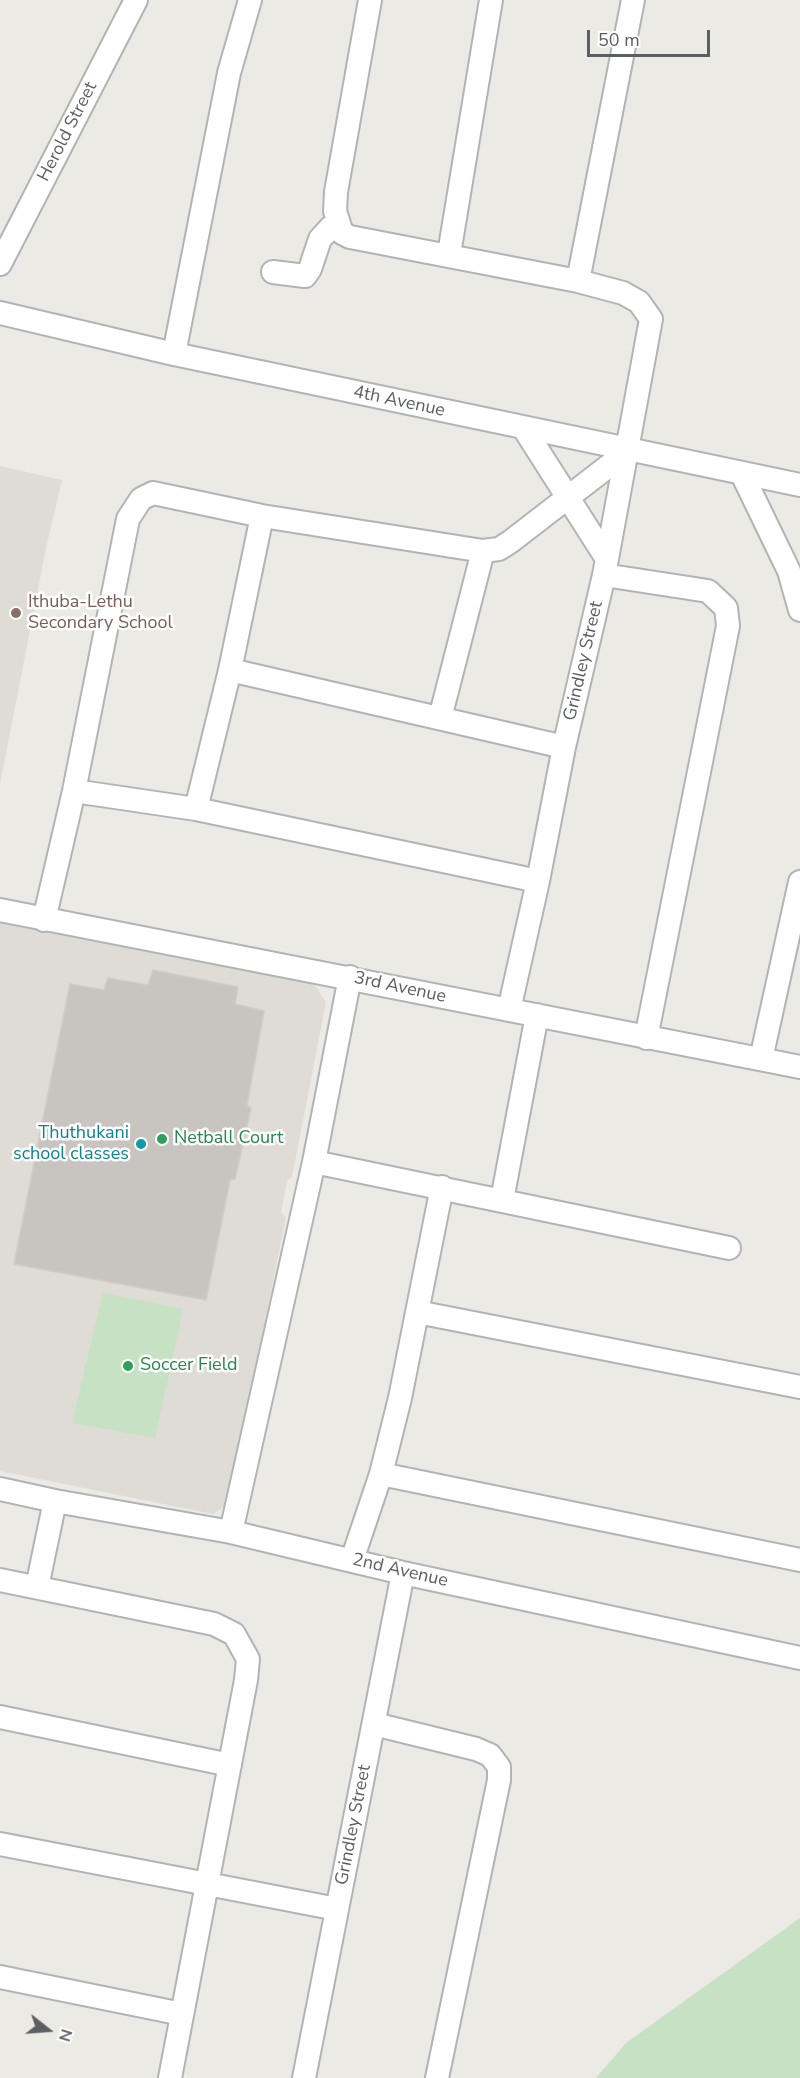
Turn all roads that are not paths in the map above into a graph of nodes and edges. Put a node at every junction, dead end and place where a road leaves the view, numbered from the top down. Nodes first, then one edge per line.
1 (136, 0) edge
2 (250, 0) edge
3 (370, 0) edge
4 (491, 0) edge
5 (633, 0) edge
6 (338, 223) junction
7 (449, 254) junction
8 (0, 264) edge
9 (273, 272) dead end
10 (578, 281) junction
11 (0, 313) edge
12 (174, 354) junction
13 (523, 428) junction
14 (628, 451) junction
15 (742, 474) junction
16 (800, 485) edge
17 (566, 498) junction
18 (262, 516) junction
19 (483, 551) junction
20 (606, 567) junction
21 (800, 610) edge
22 (230, 670) junction
23 (440, 718) junction
24 (564, 747) junction
25 (74, 791) junction
26 (196, 809) junction
27 (538, 880) junction
28 (800, 882) edge
29 (0, 910) edge
30 (44, 920) junction
31 (796, 931) edge
32 (350, 977) junction
33 (509, 1010) junction
34 (537, 1015) junction
35 (646, 1038) junction
36 (761, 1059) junction
37 (800, 1067) edge
38 (314, 1162) junction
39 (442, 1187) junction
40 (502, 1200) junction
41 (729, 1248) dead end
42 (417, 1312) junction
43 (800, 1387) edge
44 (381, 1474) junction
45 (0, 1489) edge
46 (55, 1501) junction
47 (231, 1532) junction
48 (352, 1560) junction
49 (800, 1560) edge
50 (403, 1573) junction
51 (0, 1580) edge
52 (38, 1587) junction
53 (800, 1658) edge
54 (0, 1717) edge
55 (374, 1724) junction
56 (230, 1765) junction
57 (0, 1844) edge
58 (207, 1885) junction
59 (337, 1909) junction
60 (0, 1977) edge
61 (182, 2014) junction
62 (170, 2078) edge
63 (304, 2078) edge
64 (437, 2078) edge

1 - 8 street, Herold Street
2 - 12 street
3 - 6 street
4 - 7 street
5 - 10 street
6 - 7 street
6 - 9 street
7 - 10 street
10 - 14 street, Grindley Street
11 - 12 street, 4th Avenue
12 - 13 street, 4th Avenue
13 - 14 street, 4th Avenue
13 - 17 street
14 - 15 street, 4th Avenue
14 - 17 street
14 - 20 street, Grindley Street
15 - 16 street, 4th Avenue
15 - 21 street
17 - 19 street
17 - 20 street
18 - 19 street
18 - 22 street
18 - 25 street
19 - 23 street
20 - 24 street, Grindley Street
20 - 35 street
22 - 23 street
22 - 26 street
23 - 24 street
24 - 27 street, Grindley Street
25 - 26 street
25 - 30 street
26 - 27 street
27 - 33 street, Grindley Street
28 - 31 street
29 - 30 street, 3rd Avenue
30 - 32 street, 3rd Avenue
31 - 36 street
32 - 33 street, 3rd Avenue
32 - 38 street
33 - 34 street, 3rd Avenue
34 - 35 street, 3rd Avenue
34 - 40 street
35 - 36 street, 3rd Avenue
36 - 37 street, 3rd Avenue
38 - 39 street
38 - 47 street
39 - 40 street
39 - 42 street
40 - 41 street
42 - 43 street
42 - 44 street
44 - 48 street
44 - 49 street
45 - 46 street, 2nd Avenue
46 - 47 street, 2nd Avenue
46 - 52 street
47 - 48 street, 2nd Avenue
48 - 50 street, 2nd Avenue
50 - 53 street, 2nd Avenue
50 - 55 street, Grindley Street
51 - 52 street
52 - 56 street
54 - 56 street
55 - 59 street, Grindley Street
55 - 64 street
56 - 58 street
57 - 58 street
58 - 59 street
58 - 61 street
59 - 63 street, Grindley Street
60 - 61 street
61 - 62 street

